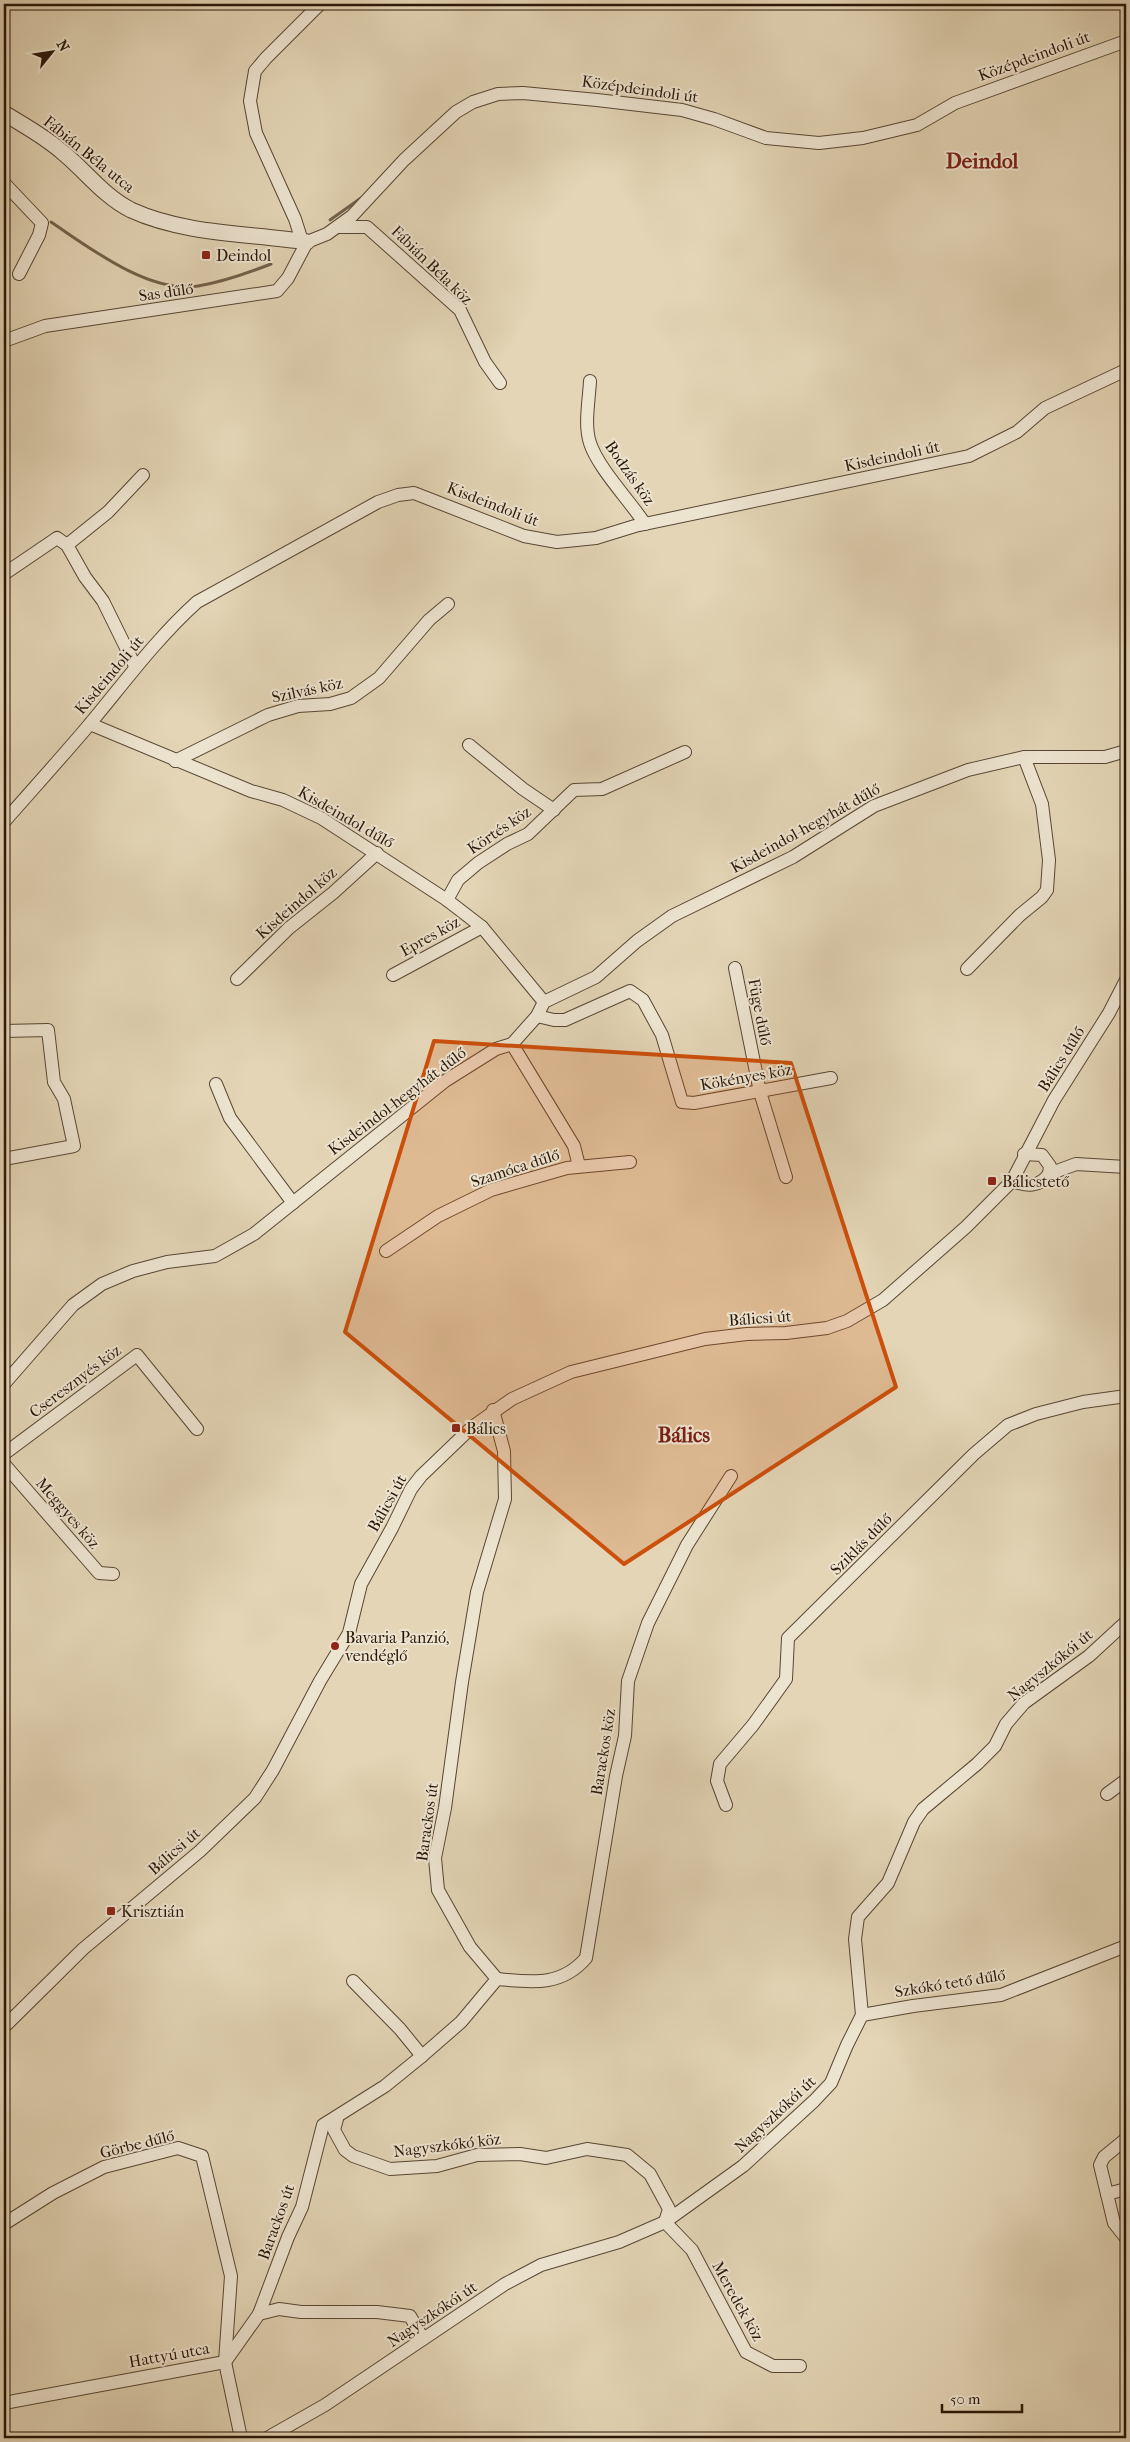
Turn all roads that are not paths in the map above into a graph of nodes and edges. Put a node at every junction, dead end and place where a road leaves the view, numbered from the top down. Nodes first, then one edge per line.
1 (320, 4) edge
2 (1126, 41) edge
3 (4, 113) edge
4 (4, 183) edge
5 (335, 227) junction
6 (304, 242) junction
7 (19, 274) dead end
8 (4, 341) edge
9 (1126, 370) edge
10 (590, 382) dead end
11 (500, 383) dead end
12 (143, 475) dead end
13 (645, 524) junction
14 (67, 545) junction
15 (4, 574) edge
16 (448, 604) dead end
17 (135, 666) junction
18 (90, 724) junction
19 (469, 745) dead end
20 (1126, 751) edge
21 (685, 752) dead end
22 (1024, 757) junction
23 (175, 761) junction
24 (554, 810) junction
25 (4, 822) edge
26 (377, 853) junction
27 (447, 900) junction
28 (482, 927) junction
29 (735, 968) dead end
30 (967, 969) dead end
31 (393, 975) dead end
32 (237, 979) dead end
33 (1126, 980) edge
34 (544, 1002) junction
35 (537, 1016) junction
36 (4, 1031) edge
37 (512, 1044) junction
38 (831, 1078) dead end
39 (216, 1084) dead end
40 (760, 1092) junction
41 (1024, 1154) junction
42 (4, 1159) edge
43 (630, 1162) dead end
44 (579, 1166) junction
45 (1126, 1167) edge
46 (1049, 1174) junction
47 (786, 1177) dead end
48 (1012, 1181) junction
49 (293, 1203) junction
50 (386, 1252) dead end
51 (4, 1384) edge
52 (1126, 1396) edge
53 (493, 1410) junction
54 (197, 1429) dead end
55 (4, 1454) edge
56 (4, 1464) edge
57 (731, 1476) dead end
58 (113, 1574) dead end
59 (1126, 1622) edge
60 (1126, 1780) edge
61 (1107, 1794) dead end
62 (726, 1805) dead end
63 (1126, 1946) edge
64 (497, 1979) junction
65 (353, 1982) dead end
66 (862, 2015) junction
67 (4, 2027) edge
68 (422, 2056) junction
69 (337, 2119) junction
70 (1126, 2140) edge
71 (1126, 2189) edge
72 (1107, 2194) junction
73 (664, 2222) junction
74 (4, 2224) edge
75 (1126, 2238) edge
76 (259, 2314) junction
77 (423, 2339) junction
78 (225, 2362) junction
79 (800, 2366) dead end
80 (4, 2403) edge
81 (241, 2438) edge
82 (267, 2438) edge

1 - 6 street
2 - 5 street, Középdeindoli út
3 - 6 street, Fábián Béla utca
4 - 7 street
5 - 6 street, Középdeindoli út
5 - 11 street, Fábián Béla köz
6 - 8 street, Sas dűlő
9 - 13 street, Kisdeindoli út
10 - 13 street, Bodzás köz
12 - 14 street
13 - 17 street, Kisdeindoli út
14 - 15 street
14 - 17 street
16 - 23 street, Szilvás köz
17 - 18 street, Kisdeindoli út
18 - 23 street, Kisdeindol dűlő
18 - 25 street, Kisdeindoli út
19 - 24 street
20 - 22 street, Kisdeindol-hegyhát dűlő
21 - 24 street, Körtés köz
22 - 30 street
22 - 34 street, Kisdeindol-hegyhát dűlő
23 - 26 street, Kisdeindol dűlő
24 - 27 street, Körtés köz
26 - 27 street, Kisdeindol dűlő
26 - 32 street, Kisdeindol köz
27 - 28 street, Kisdeindol dűlő
28 - 31 street, Epres köz
28 - 34 street, Kisdeindol dűlő
29 - 40 street, Füge dűlő
33 - 41 street, Bálics dűlő
34 - 35 street, Kisdeindol-hegyhát dűlő
35 - 37 street, Kisdeindol-hegyhát dűlő
35 - 40 street, Kökényes köz
36 - 42 street
37 - 44 street, Szamóca dűlő
37 - 49 street, Kisdeindol-hegyhát dűlő
38 - 40 street, Kökényes köz
39 - 49 street
40 - 47 street, Füge dűlő
41 - 46 street
41 - 48 street, Bálicsi út
43 - 44 street, Szamóca dűlő
44 - 50 street, Szamóca dűlő
45 - 46 street
46 - 48 street
48 - 53 street, Bálicsi út
49 - 51 street, Kisdeindol-hegyhát dűlő
52 - 62 street, Sziklás dűlő
53 - 64 street, Barackos út
53 - 67 street, Bálicsi út
54 - 55 street, Cseresznyés köz
56 - 58 street, Meggyes köz
57 - 64 street, Barackos köz
59 - 66 street, Nagyszkókói út
60 - 61 street
63 - 66 street, Szkókó tető dűlő
64 - 68 street, Barackos út
65 - 68 street
66 - 73 street, Nagyszkókói út
68 - 69 street, Barackos út
69 - 73 street, Nagyszkókó köz
69 - 76 street, Barackos út
70 - 72 street
71 - 72 street
72 - 75 street
73 - 77 street, Nagyszkókói út
73 - 79 street, Meredek köz
74 - 78 street, Görbe dűlő
76 - 77 street
76 - 78 street, Hattyú utca
77 - 82 street, Nagyszkókói út
78 - 80 street, Hattyú utca
78 - 81 street

